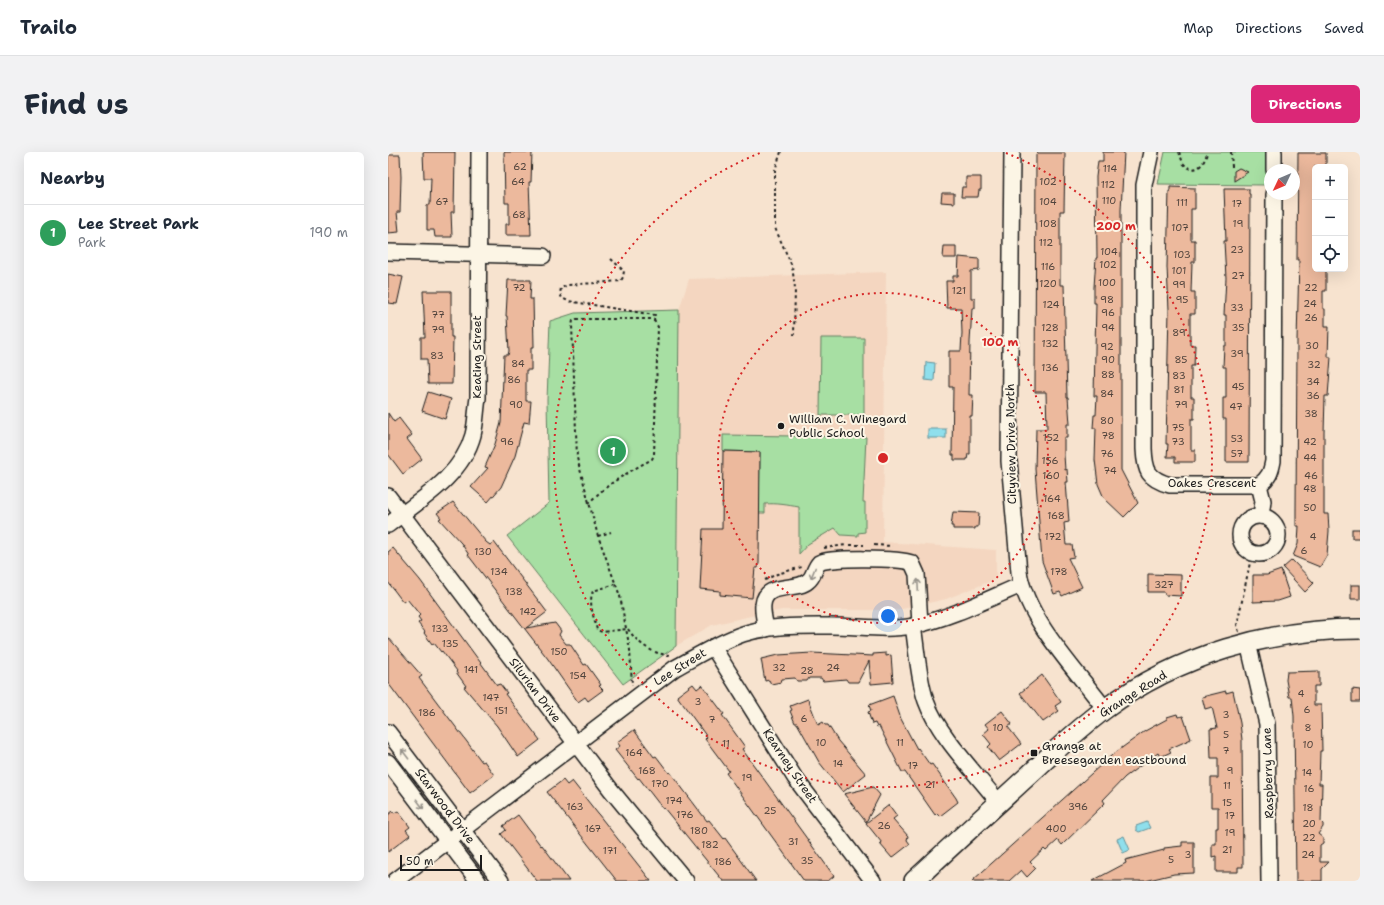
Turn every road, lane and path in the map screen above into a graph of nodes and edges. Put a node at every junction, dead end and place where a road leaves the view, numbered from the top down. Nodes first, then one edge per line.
1 (479, 152) edge
2 (780, 152) edge
3 (1012, 152) edge
4 (1152, 152) edge
5 (1179, 152) edge
6 (1207, 152) edge
7 (1231, 152) edge
8 (1274, 152) edge
9 (1274, 164) edge
10 (1232, 167) dead end
11 (1274, 200) edge
12 (388, 252) edge
13 (479, 255) junction
14 (543, 256) dead end
15 (612, 259) dead end
16 (654, 321) junction
17 (794, 335) dead end
18 (1259, 484) junction
19 (388, 496) edge
20 (588, 504) junction
21 (401, 514) junction
22 (1261, 516) junction
23 (388, 525) edge
24 (611, 532) dead end
25 (598, 536) junction
26 (1252, 553) junction
27 (616, 584) junction
28 (1021, 585) junction
29 (916, 625) junction
30 (627, 628) junction
31 (766, 629) junction
32 (1360, 629) edge
33 (1245, 644) junction
34 (714, 647) junction
35 (671, 654) dead end
36 (634, 688) dead end
37 (1105, 709) junction
38 (388, 732) edge
39 (576, 744) junction
40 (388, 762) edge
41 (998, 803) junction
42 (462, 830) junction
43 (448, 841) junction
44 (395, 881) edge
45 (478, 881) edge
46 (501, 881) edge
47 (686, 881) edge
48 (873, 881) edge
49 (914, 881) edge
50 (1269, 881) edge

1 - 13 street, Keating Street
2 - 17 path
3 - 28 street, Cityview Drive North
4 - 18 street, Oakes Crescent
5 - 6 path
7 - 10 path
8 - 9 street
11 - 18 street, Oakes Crescent
12 - 13 street
13 - 14 street
13 - 21 street, Keating Street
15 - 16 path
16 - 20 path
16 - 20 path
18 - 22 street
19 - 21 street, Silurian Drive
20 - 25 path
21 - 23 street, Keating Street
21 - 39 street, Silurian Drive
22 - 26 street
22 - 26 street
24 - 25 path
25 - 27 path
26 - 33 path
27 - 30 path
27 - 30 path
28 - 29 street, Lee Street
28 - 37 street, Cityview Drive North
29 - 31 street, Lee Street
29 -> 31 street
29 - 41 street
30 - 35 path
30 - 36 path
31 - 34 street, Lee Street
32 - 33 main road, Grange Road
33 - 37 main road, Grange Road
33 - 50 street, Raspberry Lane
34 - 39 street, Lee Street
34 - 48 street, Kearney Street
37 - 41 main road, Grange Road
42 -> 38 street, Starwood Drive
39 - 42 street, Lee Street
39 - 47 street, Silurian Drive
40 -> 43 street, Starwood Drive
41 - 49 main road, Grange Road
42 - 43 street, Lee Street
42 - 46 street, Starwood Drive
43 - 44 street, Lee Street
43 - 45 street, Starwood Drive

